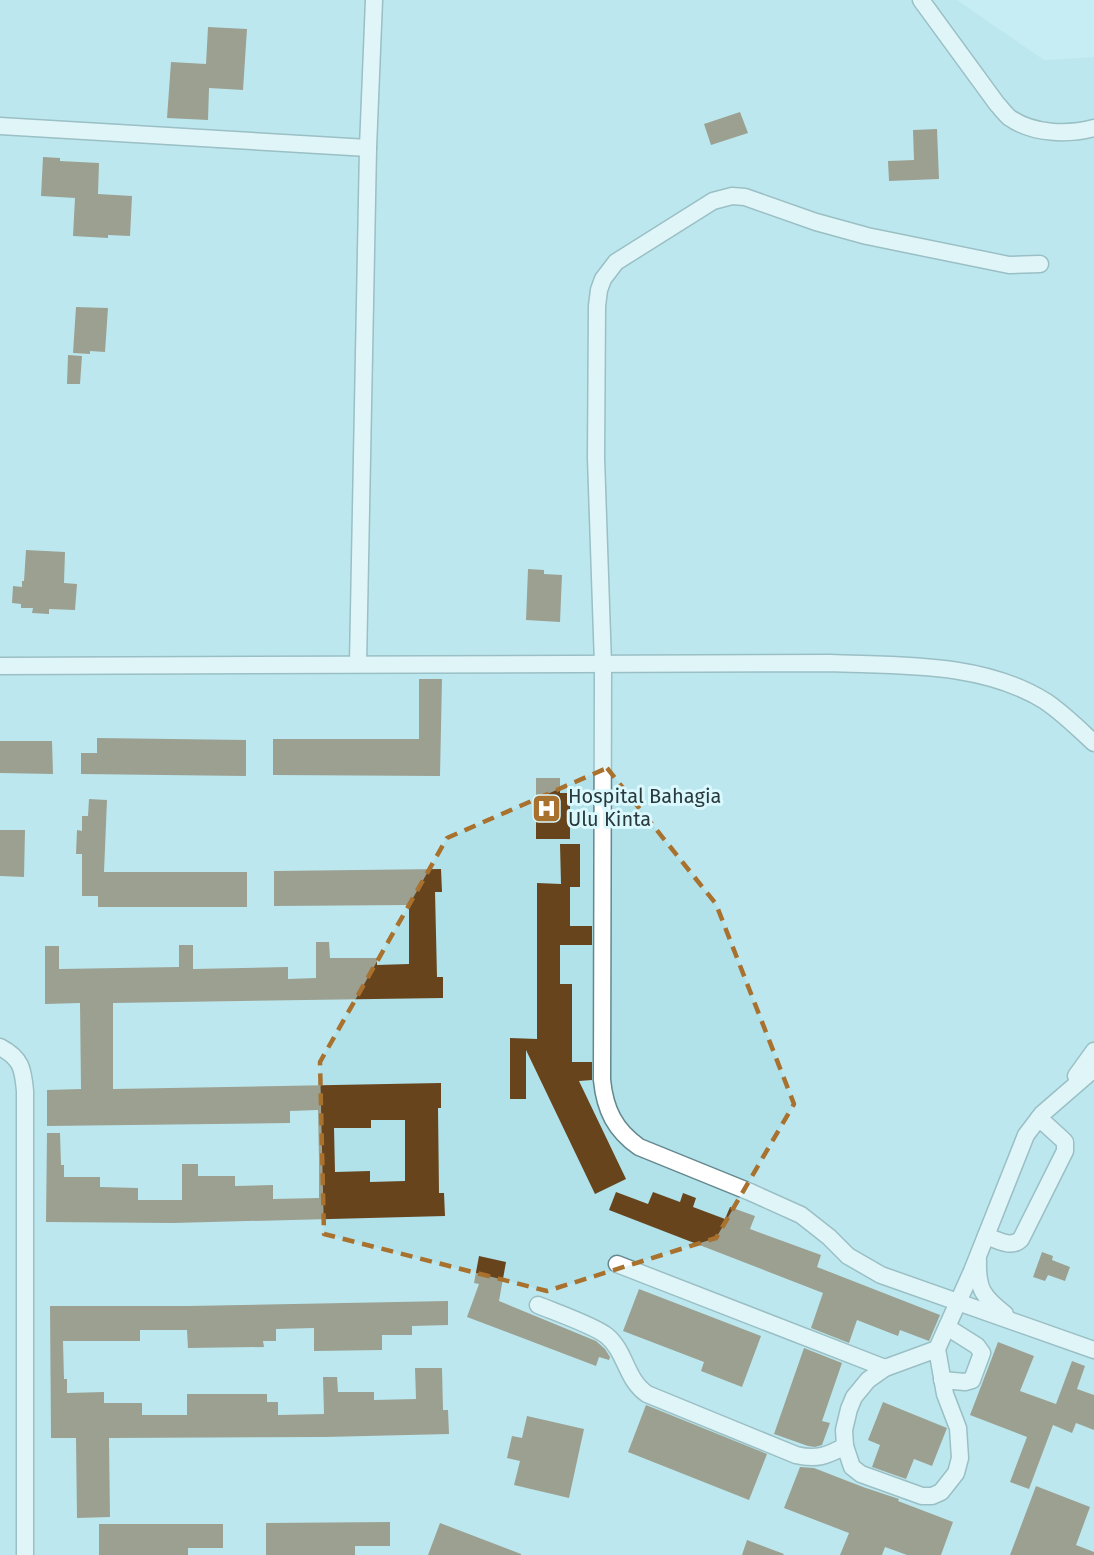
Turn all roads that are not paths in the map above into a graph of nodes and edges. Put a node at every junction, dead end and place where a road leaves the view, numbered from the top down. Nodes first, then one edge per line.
1 (374, 0) edge
2 (921, 0) edge
3 (0, 126) edge
4 (1094, 128) edge
5 (368, 148) junction
6 (1040, 264) dead end
7 (358, 664) junction
8 (603, 665) junction
9 (0, 666) edge
10 (1094, 743) edge
11 (0, 1047) edge
12 (1094, 1051) edge
13 (1094, 1069) edge
14 (1060, 1099) junction
15 (1039, 1118) junction
16 (986, 1236) junction
17 (979, 1253) junction
18 (617, 1264) dead end
19 (958, 1302) junction
20 (538, 1305) dead end
21 (1016, 1321) junction
22 (947, 1327) junction
23 (937, 1349) junction
24 (1094, 1350) edge
25 (885, 1368) junction
26 (942, 1380) junction
27 (845, 1446) junction
28 (25, 1555) edge

1 - 5 street
2 - 4 street
3 - 5 street
5 - 7 street
6 - 8 street
7 - 8 street
7 - 9 street
8 - 10 street
8 - 19 street
11 - 28 street
12 - 14 street
13 - 14 street
14 - 15 street
15 - 16 street
15 - 16 street
16 - 17 street
17 - 19 street
17 - 21 street
18 - 25 street
19 - 21 street
19 - 22 street
20 - 27 street
21 - 24 street
22 - 23 street
22 - 26 street
23 - 25 street
23 - 26 street
25 - 27 street
26 - 27 street

